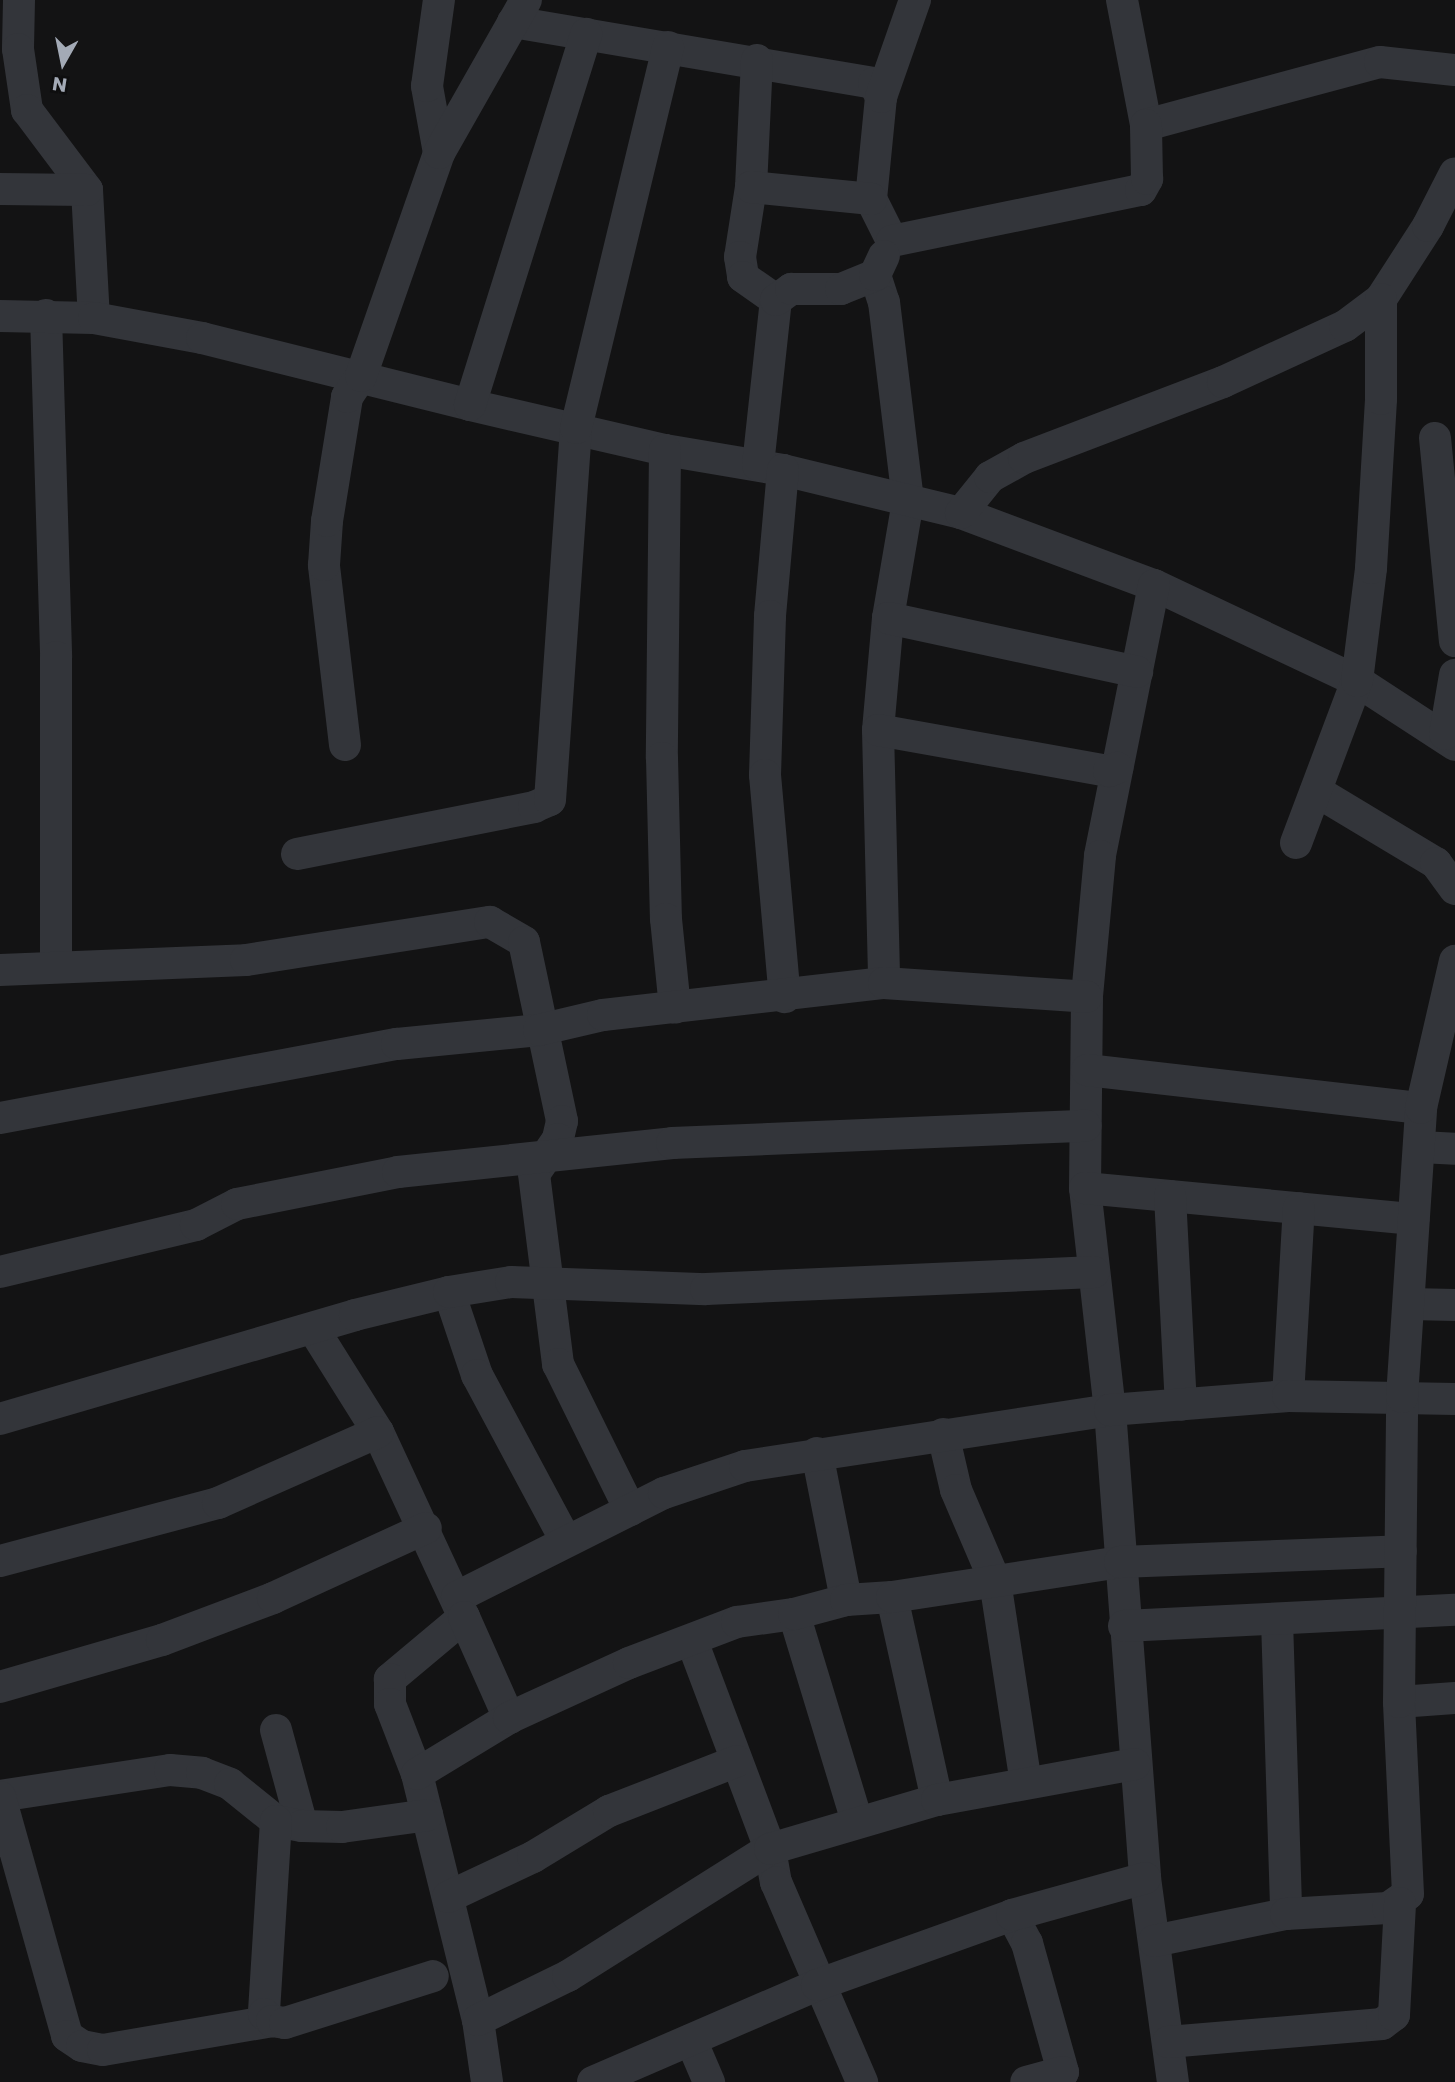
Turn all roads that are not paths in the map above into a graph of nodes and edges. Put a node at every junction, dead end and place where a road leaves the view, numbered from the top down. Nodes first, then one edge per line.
1 (19, 0) edge
2 (439, 0) edge
3 (915, 0) edge
4 (1122, 0) edge
5 (520, 11) edge
6 (586, 34) junction
7 (668, 47) junction
8 (9, 48) edge
9 (757, 60) junction
10 (1455, 70) edge
11 (881, 97) junction
12 (1146, 125) junction
13 (439, 153) junction
14 (1455, 173) edge
15 (751, 187) junction
16 (0, 189) edge
17 (87, 190) junction
18 (871, 199) junction
19 (892, 241) junction
20 (875, 275) junction
21 (1381, 299) junction
22 (776, 300) junction
23 (46, 315) junction
24 (0, 316) edge
25 (94, 318) junction
26 (361, 376) junction
27 (470, 405) junction
28 (576, 428) junction
29 (1435, 438) dead end
30 (664, 450) junction
31 (770, 468) junction
32 (908, 502) junction
33 (961, 513) junction
34 (1154, 585) junction
35 (888, 618) junction
36 (1455, 641) edge
37 (1137, 671) junction
38 (1455, 675) edge
39 (1357, 681) junction
40 (878, 730) junction
41 (1450, 740) edge
42 (345, 745) dead end
43 (1117, 768) junction
44 (1316, 791) junction
45 (1296, 844) dead end
46 (297, 854) dead end
47 (1455, 889) edge
48 (1455, 961) edge
49 (56, 966) junction
50 (0, 970) edge
51 (884, 983) junction
52 (1087, 996) junction
53 (785, 997) junction
54 (675, 1008) junction
55 (539, 1030) junction
56 (1087, 1070) junction
57 (1421, 1108) junction
58 (0, 1118) edge
59 (1086, 1126) junction
60 (1420, 1147) junction
61 (1455, 1149) edge
62 (546, 1153) junction
63 (1085, 1188) junction
64 (1170, 1196) junction
65 (1299, 1208) junction
66 (1414, 1219) junction
67 (0, 1272) edge
68 (1094, 1272) junction
69 (548, 1282) junction
70 (449, 1292) junction
71 (1410, 1304) junction
72 (1455, 1305) edge
73 (314, 1330) junction
74 (1288, 1396) junction
75 (1402, 1397) junction
76 (1455, 1399) edge
77 (1181, 1405) junction
78 (1110, 1410) junction
79 (0, 1419) edge
80 (378, 1432) junction
81 (943, 1434) junction
82 (817, 1452) junction
83 (630, 1510) junction
84 (426, 1528) junction
85 (566, 1541) junction
86 (1401, 1551) junction
87 (0, 1561) edge
88 (1120, 1562) junction
89 (995, 1581) junction
90 (892, 1597) junction
91 (846, 1600) junction
92 (460, 1607) junction
93 (1455, 1610) edge
94 (1401, 1612) junction
95 (794, 1614) junction
96 (1277, 1620) junction
97 (1124, 1626) junction
98 (692, 1641) junction
99 (0, 1687) edge
100 (1455, 1698) edge
101 (1399, 1702) junction
102 (509, 1718) junction
103 (276, 1730) dead end
104 (737, 1761) junction
105 (1135, 1763) junction
106 (417, 1774) junction
107 (1026, 1783) junction
108 (0, 1796) edge
109 (937, 1800) junction
110 (427, 1815) junction
111 (857, 1822) junction
112 (289, 1823) junction
113 (769, 1849) junction
114 (1145, 1878) junction
115 (448, 1897) junction
116 (1400, 1903) junction
117 (1286, 1914) junction
118 (1012, 1915) junction
119 (1154, 1941) junction
120 (433, 1976) dead end
121 (817, 1985) junction
122 (478, 2020) junction
123 (272, 2021) junction
124 (691, 2040) junction
125 (1168, 2042) junction
126 (487, 2082) edge
127 (593, 2082) edge
128 (709, 2082) edge
129 (862, 2082) edge
130 (1026, 2082) edge
131 (1173, 2082) edge

1 - 8 street
2 - 13 street
3 - 11 street
4 - 12 street
5 - 6 street
5 - 13 street
6 - 7 street
6 - 27 street
7 - 9 street
7 - 28 street
8 - 17 street
9 - 11 street
9 - 15 street
10 - 12 street
11 - 18 street
12 - 19 street
13 - 26 street
14 - 21 street
15 - 18 street
15 - 22 street
16 - 17 street
17 - 25 street
18 - 19 street
19 - 20 street
20 - 22 street
20 - 32 street
21 - 33 street
21 - 39 street
22 - 31 street
23 - 24 street
23 - 25 street
23 - 49 street
25 - 26 street
26 - 27 street
26 - 42 street
27 - 28 street
28 - 30 street
28 - 46 street
29 - 36 street
30 - 31 street
30 - 54 street
31 - 32 street
31 - 53 street
32 - 33 street
32 - 35 street
33 - 34 street
34 - 37 street
34 - 39 street
35 - 37 street
35 - 40 street
37 - 43 street
38 - 41 street
39 - 41 street
39 - 44 street
40 - 43 street
40 - 51 street
43 - 52 street
44 - 45 street
44 - 47 street
48 - 57 street
49 - 50 street
49 - 55 street
51 - 52 street
51 - 53 street
52 - 56 street
53 - 54 street
54 - 55 street
55 - 58 street
55 - 62 street
56 - 57 street
56 - 59 street
57 - 60 street
59 - 62 street
59 - 63 street
60 - 61 street
60 - 66 street
62 - 67 street
62 - 69 street
63 - 64 street
63 - 68 street
64 - 65 street
64 - 77 street
65 - 66 street
65 - 74 street
66 - 71 street
68 - 69 street
68 - 78 street
69 - 70 street
69 - 83 street
70 - 73 street
70 - 85 street
71 - 72 street
71 - 75 street
73 - 79 street
73 - 80 street
74 - 75 street
74 - 77 street
75 - 76 street
75 - 86 street
77 - 78 street
78 - 81 street
78 - 88 street
80 - 84 street
80 - 87 street
81 - 82 street
81 - 89 street
82 - 83 street
82 - 91 street
83 - 85 street
84 - 92 street
84 - 99 street
85 - 92 street
86 - 88 street
86 - 94 street
88 - 89 street
88 - 97 street
89 - 90 street
89 - 107 street
90 - 91 street
90 - 109 street
91 - 95 street
92 - 102 street
92 - 106 street
93 - 94 street
94 - 96 street
94 - 101 street
95 - 98 street
95 - 111 street
96 - 97 street
96 - 117 street
97 - 105 street
98 - 102 street
98 - 104 street
100 - 101 street
101 - 116 street
102 - 106 street
103 - 112 street
104 - 113 street
104 - 115 street
105 - 107 street
105 - 114 street
106 - 110 street
107 - 109 street
108 - 112 street
108 - 123 street
109 - 111 street
110 - 112 street
110 - 115 street
111 - 113 street
112 - 123 street
113 - 121 street
113 - 122 street
114 - 118 street
114 - 119 street
115 - 122 street
116 - 117 street
116 - 125 street
117 - 119 street
118 - 121 street
118 - 130 street
119 - 125 street
120 - 123 street
121 - 124 street
121 - 129 street
122 - 126 street
124 - 127 street
124 - 128 street
125 - 131 street

